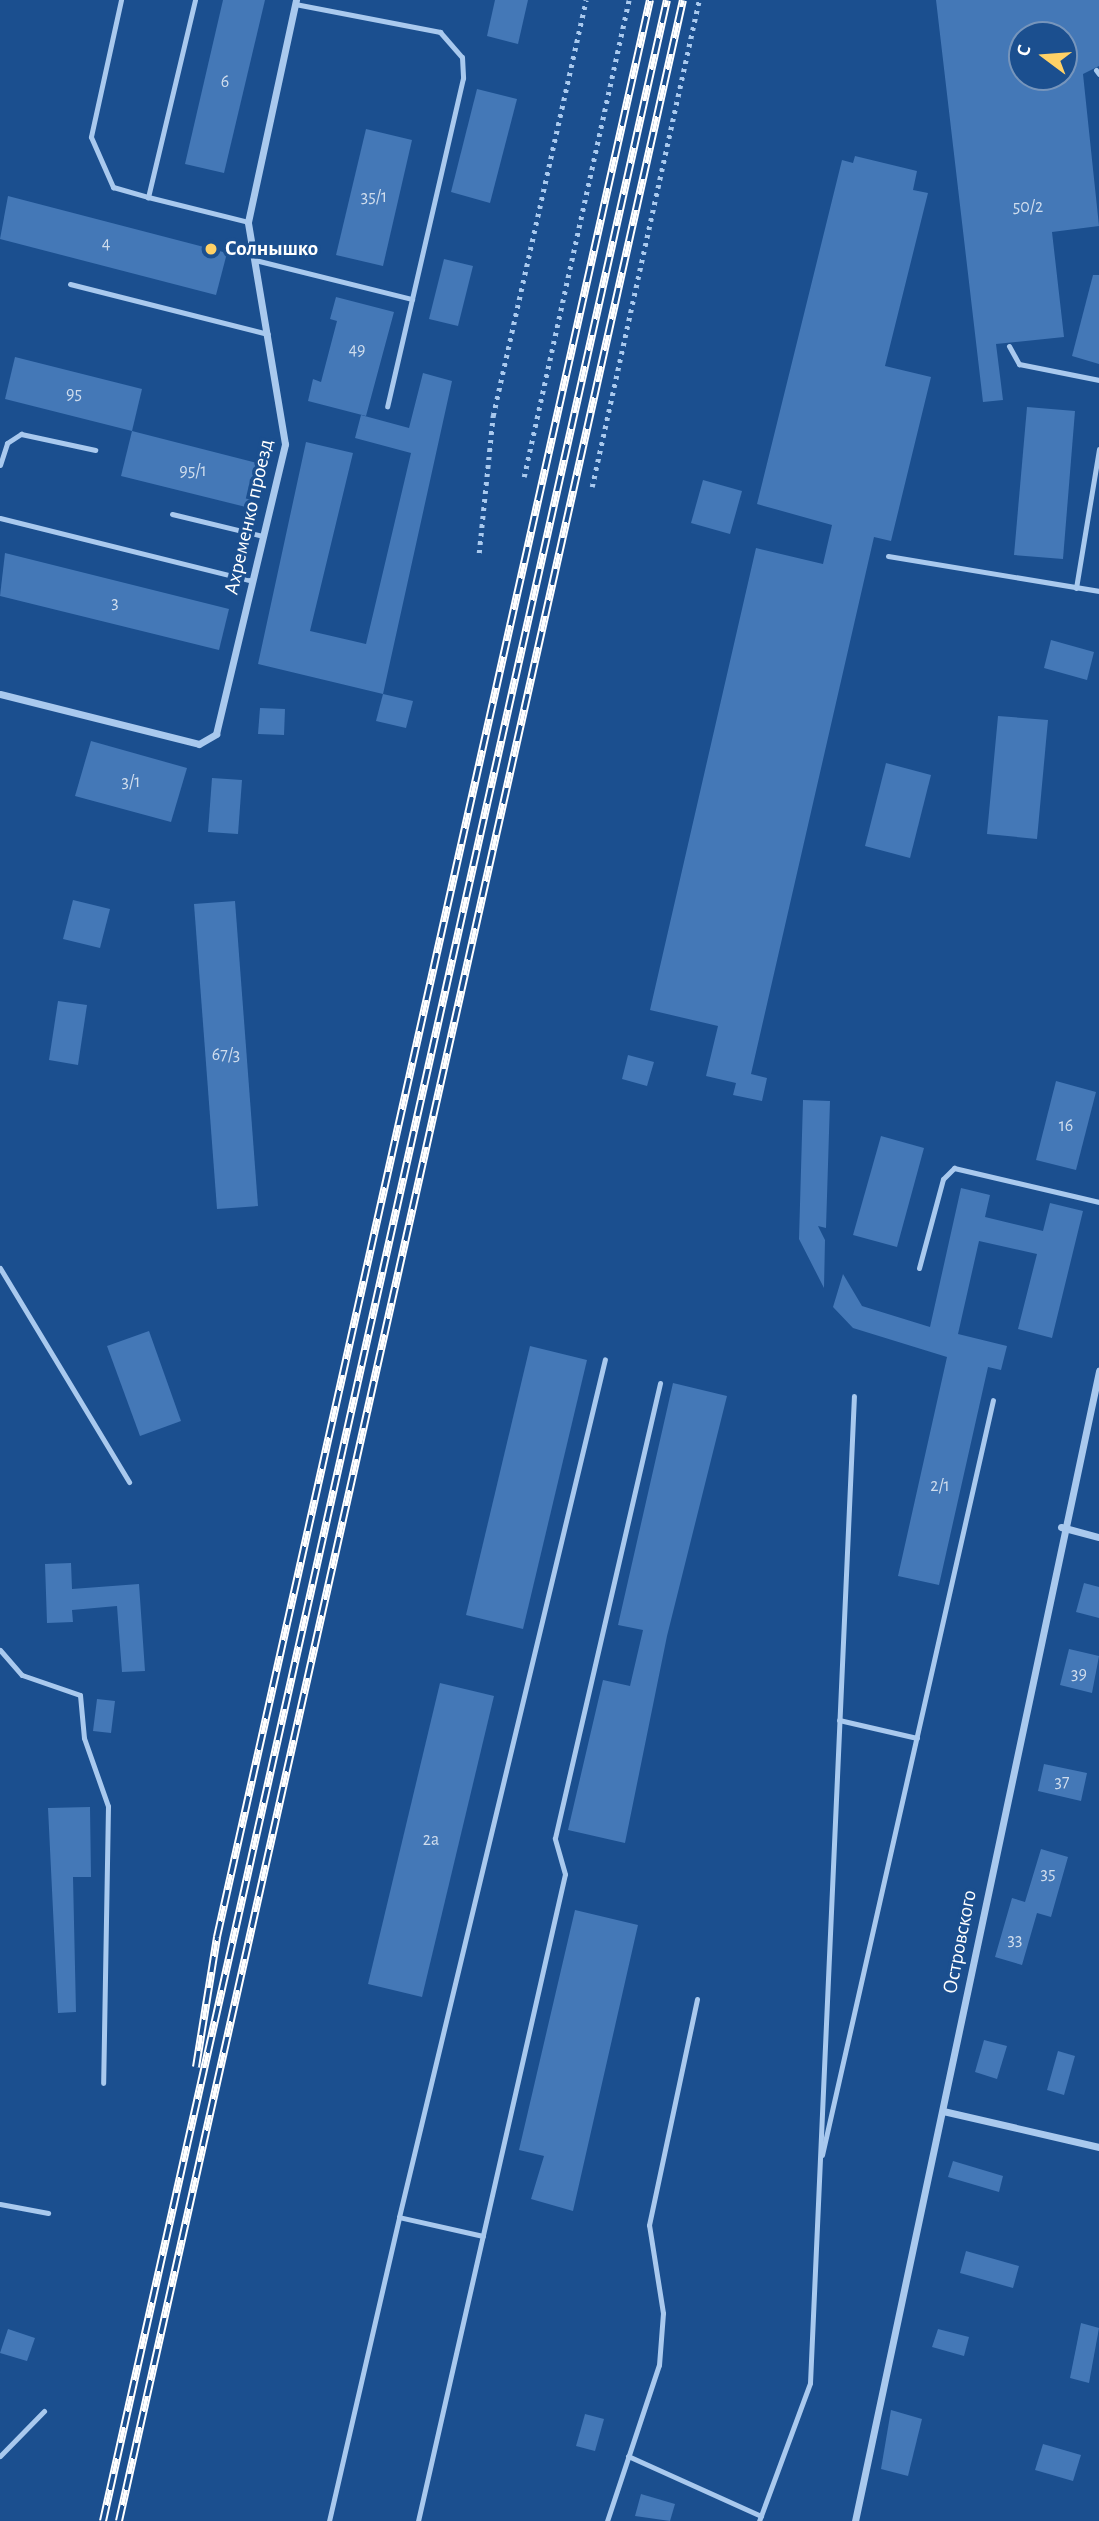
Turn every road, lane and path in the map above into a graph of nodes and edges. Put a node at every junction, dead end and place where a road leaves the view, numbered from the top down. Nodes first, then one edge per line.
1 (121, 0) edge
2 (195, 0) edge
3 (586, 0) edge
4 (629, 0) edge
5 (698, 0) edge
6 (295, 2) edge
7 (148, 197) junction
8 (248, 222) junction
9 (255, 260) junction
10 (70, 285) dead end
11 (412, 299) junction
12 (268, 334) junction
13 (1009, 346) dead end
14 (1099, 380) edge
15 (387, 406) dead end
16 (1099, 449) edge
17 (94, 450) dead end
18 (0, 465) edge
19 (524, 477) dead end
20 (592, 487) dead end
21 (172, 514) dead end
22 (0, 518) edge
23 (263, 536) junction
24 (478, 553) dead end
25 (888, 556) dead end
26 (252, 581) junction
27 (1076, 587) junction
28 (1099, 592) edge
29 (0, 694) edge
30 (1099, 1202) edge
31 (0, 1268) edge
32 (919, 1269) dead end
33 (605, 1359) dead end
34 (1099, 1371) edge
35 (660, 1383) dead end
36 (854, 1396) dead end
37 (993, 1401) dead end
38 (129, 1482) dead end
39 (1061, 1527) junction
40 (1099, 1537) edge
41 (0, 1650) edge
42 (839, 1720) junction
43 (917, 1738) junction
44 (697, 1999) dead end
45 (103, 2082) dead end
46 (943, 2111) junction
47 (1099, 2147) edge
48 (819, 2171) junction
49 (0, 2204) edge
50 (48, 2213) dead end
51 (399, 2217) junction
52 (483, 2236) junction
53 (44, 2411) dead end
54 (0, 2456) edge
55 (628, 2456) junction
56 (760, 2519) edge
57 (329, 2521) edge
58 (418, 2521) edge
59 (607, 2521) edge
60 (855, 2521) edge

1 - 7 lane
2 - 7 lane
3 - 24 path
4 - 19 path
5 - 20 path
6 - 8 street, Ахременко проезд
6 - 11 lane
7 - 8 lane
8 - 9 street, Ахременко проезд
9 - 11 lane
9 - 12 street, Ахременко проезд
10 - 12 lane
11 - 15 lane
12 - 23 street, Ахременко проезд
13 - 14 lane
16 - 27 lane
17 - 18 lane
21 - 23 lane
22 - 26 lane
23 - 26 street, Ахременко проезд
25 - 27 lane
26 - 29 street, Ахременко проезд
27 - 28 lane
30 - 32 lane
31 - 38 lane
33 - 51 lane
34 - 39 street, Островского
35 - 52 lane
36 - 42 lane
37 - 43 lane
39 - 40 street
39 - 46 street, Островского
41 - 45 lane
42 - 43 lane
42 - 48 lane
43 - 48 lane
44 - 55 lane
46 - 47 street
46 - 60 street, Островского
48 - 56 lane
49 - 50 lane
51 - 52 lane
51 - 57 lane
52 - 58 lane
53 - 54 lane
55 - 56 lane
55 - 59 lane

